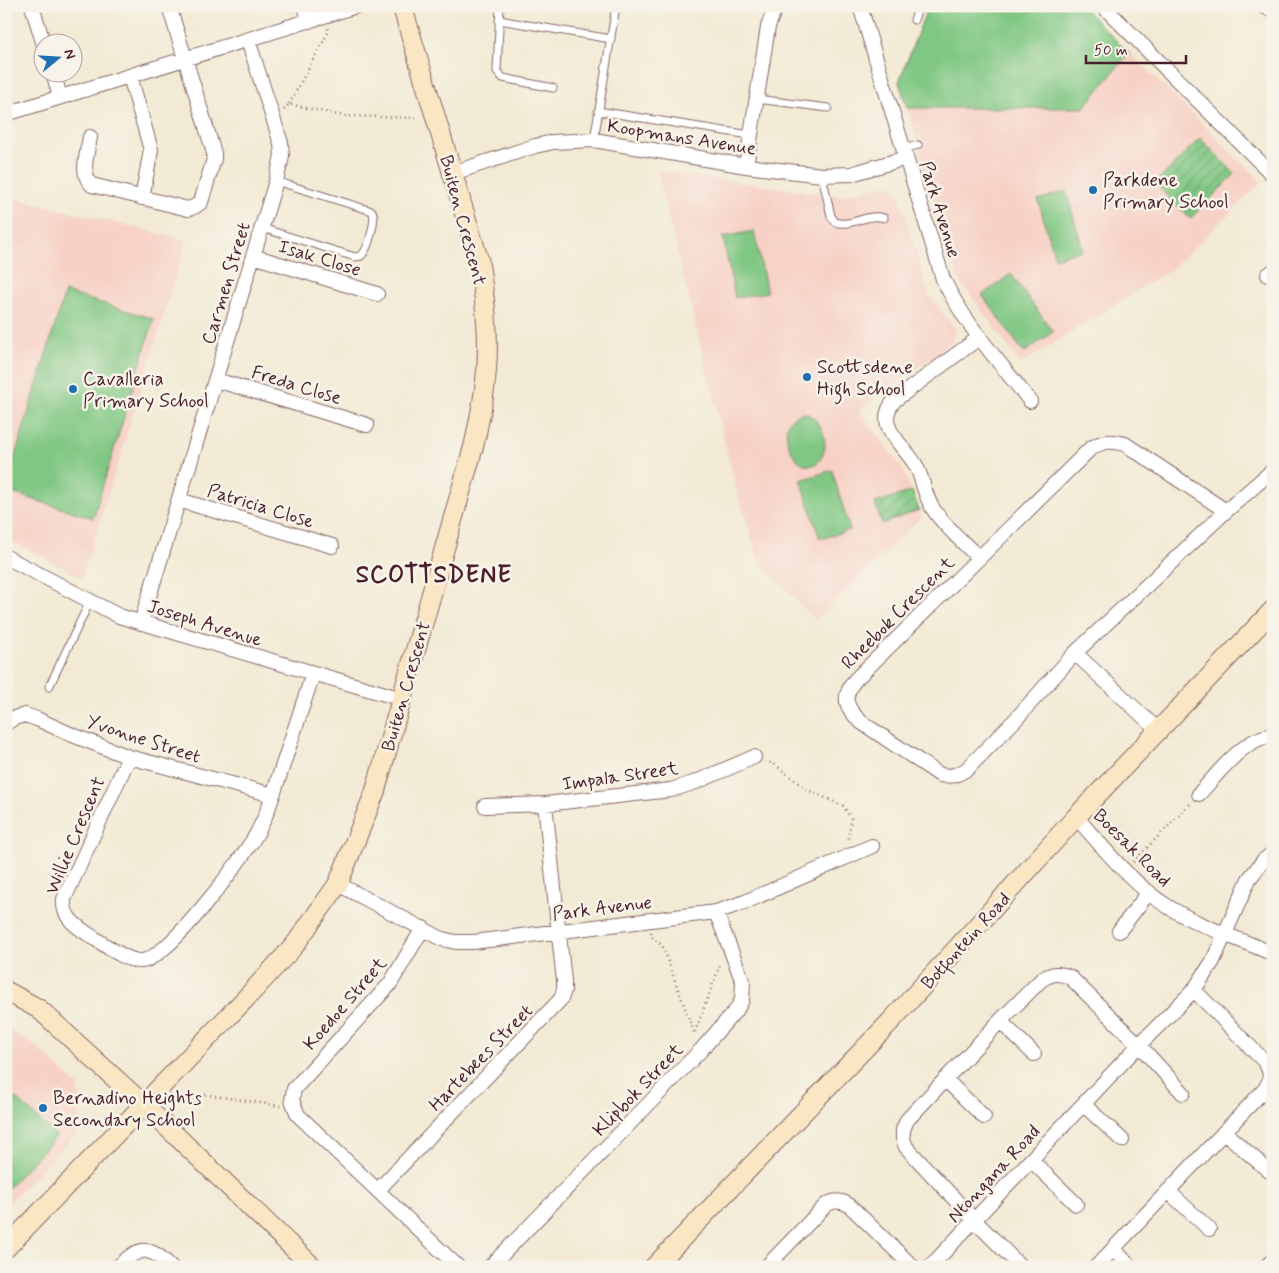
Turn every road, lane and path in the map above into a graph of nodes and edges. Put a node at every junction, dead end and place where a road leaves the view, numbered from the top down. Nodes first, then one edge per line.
1 (32, 6) edge
2 (169, 6) edge
3 (305, 6) edge
4 (356, 6) edge
5 (402, 6) edge
6 (500, 6) edge
7 (616, 6) edge
8 (778, 6) edge
9 (860, 6) edge
10 (919, 6) edge
11 (1103, 6) edge
12 (1263, 6) edge
13 (1273, 10) edge
14 (499, 20) junction
15 (914, 20) dead end
16 (309, 21) junction
17 (327, 25) dead end
18 (41, 32) edge
19 (611, 39) junction
20 (248, 40) junction
21 (186, 59) junction
22 (130, 76) junction
23 (56, 82) edge
24 (554, 88) dead end
25 (60, 97) junction
26 (757, 99) junction
27 (289, 104) junction
28 (828, 108) dead end
29 (286, 109) dead end
30 (598, 111) junction
31 (6, 114) edge
32 (425, 118) dead end
33 (750, 135) junction
34 (90, 137) dead end
35 (594, 140) junction
36 (918, 145) dead end
37 (904, 154) junction
38 (746, 166) junction
39 (454, 173) junction
40 (822, 175) junction
41 (1273, 175) edge
42 (276, 181) junction
43 (142, 198) junction
44 (884, 218) dead end
45 (843, 224) junction
46 (262, 228) junction
47 (854, 228) dead end
48 (253, 256) junction
49 (377, 294) dead end
50 (980, 337) junction
51 (216, 380) junction
52 (1030, 401) dead end
53 (367, 425) dead end
54 (1273, 470) edge
55 (179, 500) junction
56 (1226, 510) junction
57 (332, 546) dead end
58 (6, 557) edge
59 (979, 558) junction
60 (90, 601) junction
61 (1273, 610) edge
62 (141, 623) junction
63 (1075, 653) junction
64 (313, 674) junction
65 (49, 687) dead end
66 (402, 699) junction
67 (6, 723) edge
68 (1159, 731) junction
69 (1273, 736) edge
70 (129, 757) junction
71 (754, 757) joint
72 (1199, 794) joint
73 (274, 795) junction
74 (545, 804) junction
75 (485, 806) dead end
76 (1076, 818) junction
77 (872, 846) dead end
78 (1273, 853) edge
79 (849, 856) junction
80 (1125, 870) junction
81 (338, 884) junction
82 (1149, 892) junction
83 (716, 912) junction
84 (648, 921) junction
85 (423, 928) junction
86 (1119, 930) dead end
87 (559, 931) junction
88 (1225, 934) junction
89 (727, 944) junction
90 (1273, 954) edge
91 (1194, 990) junction
92 (6, 991) edge
93 (1000, 1021) junction
94 (694, 1033) junction
95 (1138, 1045) junction
96 (701, 1050) junction
97 (1034, 1054) dead end
98 (945, 1079) junction
99 (1270, 1087) edge
100 (1183, 1093) dead end
101 (292, 1100) junction
102 (144, 1105) junction
103 (1084, 1105) junction
104 (163, 1106) dead end
105 (984, 1117) dead end
106 (1224, 1132) junction
107 (1122, 1140) dead end
108 (1031, 1160) junction
109 (1268, 1171) dead end
110 (378, 1190) junction
111 (1168, 1191) junction
112 (1076, 1204) dead end
113 (975, 1221) junction
114 (1209, 1229) dead end
115 (6, 1248) edge
116 (1112, 1249) junction
117 (1273, 1260) edge
118 (118, 1267) edge
119 (171, 1267) edge
120 (313, 1267) edge
121 (458, 1267) edge
122 (490, 1267) edge
123 (654, 1267) edge
124 (766, 1267) edge
125 (913, 1267) edge
126 (930, 1267) edge
127 (1020, 1267) edge
128 (1096, 1267) edge
129 (1131, 1267) edge
130 (1266, 1267) edge

1 - 18 street
2 - 21 street
3 - 16 street
4 - 16 street
5 - 39 street, Buiten Crescent
6 - 14 lane
7 - 19 lane
8 - 26 street
9 - 37 street, Park Avenue
10 - 15 lane
11 - 41 street
12 - 13 street
14 - 19 lane
14 - 24 lane
16 - 20 street
17 - 27 path
19 - 30 lane
20 - 21 street
20 - 42 street, Carmen Street
21 - 22 street
21 - 43 street
22 - 25 street
22 - 43 street
23 - 25 street
25 - 31 street
26 - 28 lane
26 - 33 street
27 - 29 path
27 - 32 path
30 - 33 lane
30 - 35 lane
33 - 38 street
34 - 43 street
35 - 38 street, Koopmans Avenue
35 - 39 street, Koopmans Avenue
36 - 37 lane
37 - 40 street, Koopmans Avenue
37 - 50 street, Park Avenue
38 - 40 street, Koopmans Avenue
39 - 66 street, Buiten Crescent
40 - 45 lane
42 - 46 street, Carmen Street
42 - 46 lane
44 - 45 lane
45 - 47 lane
46 - 48 street, Carmen Street
48 - 49 street, Isak Close
48 - 51 street, Carmen Street
50 - 52 street, Park Avenue
50 - 59 street
51 - 53 street, Freda Close
51 - 55 street, Carmen Street
54 - 56 street, Rheebok Crescent
55 - 57 street, Patricia Close
55 - 62 street, Carmen Street
56 - 59 street, Rheebok Crescent
56 - 63 street, Rheebok Crescent
58 - 60 street, Joseph Avenue
59 - 63 street, Rheebok Crescent
60 - 62 street, Joseph Avenue
60 - 65 lane
61 - 68 street, Botfontein Road
62 - 64 street, Joseph Avenue
63 - 68 street
64 - 66 street, Joseph Avenue
64 - 73 street, Willie Crescent
66 - 81 street, Buiten Crescent
67 - 70 street, Yvonne Street
68 - 76 street, Botfontein Road
69 - 72 street
70 - 73 street, Yvonne Street
70 - 73 street, Willie Crescent
71 - 74 street, Impala Street
71 - 79 path
72 - 80 path
74 - 75 street, Impala Street
74 - 87 street, Impala Street
76 - 80 street, Boesak Road
76 - 123 street, Botfontein Road
77 - 79 street, Park Avenue
78 - 88 street, Ntongana Road
79 - 83 street, Park Avenue
80 - 82 street, Boesak Road
81 - 85 street, Park Avenue
81 - 102 street, Buiten Crescent
82 - 86 street
82 - 88 street, Boesak Road
83 - 84 street, Park Avenue
83 - 89 street, Klipbok Street
84 - 87 street, Park Avenue
84 - 94 path
85 - 87 street, Park Avenue
85 - 101 street, Koedoe Street
87 - 110 street, Hartebees Street
88 - 90 street, Boesak Road
88 - 91 street, Ntongana Road
89 - 94 path
89 - 96 street, Klipbok Street
91 - 95 street, Ntongana Road
91 - 99 street
92 - 102 street
93 - 95 street
93 - 97 street
93 - 98 street
94 - 96 path
95 - 100 street
95 - 103 street, Ntongana Road
96 - 122 street, Klipbok Street
98 - 105 street
98 - 113 street
99 - 106 street
101 - 104 path
101 - 110 street
102 - 115 street, Buiten Crescent
102 - 120 street
103 - 107 street
103 - 108 street, Ntongana Road
106 - 109 street
106 - 111 street
108 - 112 street
108 - 113 street, Ntongana Road
110 - 121 street
111 - 114 street
111 - 116 street
113 - 126 street, Ntongana Road
113 - 127 street
116 - 128 street
116 - 129 street
117 - 130 street
118 - 119 street
124 - 125 street

